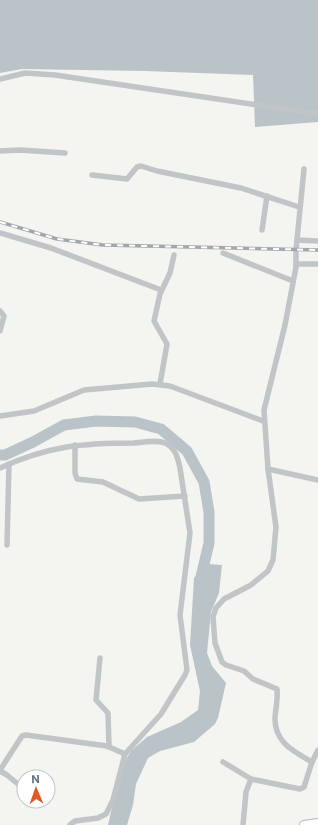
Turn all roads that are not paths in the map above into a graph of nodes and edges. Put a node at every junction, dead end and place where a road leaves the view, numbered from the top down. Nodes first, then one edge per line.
1 (0, 79) edge
2 (318, 114) edge
3 (0, 151) edge
4 (65, 153) dead end
5 (304, 169) dead end
6 (92, 174) dead end
7 (267, 196) junction
8 (300, 207) junction
9 (262, 230) dead end
10 (0, 233) edge
11 (297, 240) junction
12 (318, 241) edge
13 (223, 253) dead end
14 (174, 254) dead end
15 (296, 264) junction
16 (318, 264) edge
17 (293, 281) junction
18 (161, 290) junction
19 (0, 311) edge
20 (0, 331) edge
21 (160, 384) junction
22 (0, 416) edge
23 (263, 421) junction
24 (75, 445) junction
25 (8, 464) junction
26 (0, 468) edge
27 (268, 469) junction
28 (318, 480) edge
29 (184, 496) junction
30 (3, 509) edge
31 (7, 545) dead end
32 (100, 658) dead end
33 (109, 747) junction
34 (318, 750) edge
35 (125, 754) junction
36 (223, 762) dead end
37 (312, 762) junction
38 (0, 770) edge
39 (251, 780) junction
40 (16, 782) edge
41 (318, 822) edge
42 (70, 825) edge
43 (243, 825) edge
44 (304, 825) edge

1 - 2 street
3 - 4 street
5 - 8 street
6 - 7 street
7 - 8 street
7 - 9 street
8 - 11 street
10 - 18 street
11 - 12 street
11 - 15 street
13 - 17 street
14 - 18 street
15 - 16 street
15 - 17 street
17 - 23 street
18 - 21 street
19 - 20 street
21 - 22 street
21 - 23 street
23 - 27 street
24 - 25 street
24 - 29 street
24 - 29 street
25 - 26 street
25 - 30 street
27 - 28 street
27 - 37 street
29 - 35 street
30 - 31 street
32 - 33 street
33 - 35 street
33 - 38 street
34 - 37 street
35 - 42 street
36 - 39 street
37 - 39 street
38 - 40 street
39 - 43 street
41 - 44 main road

